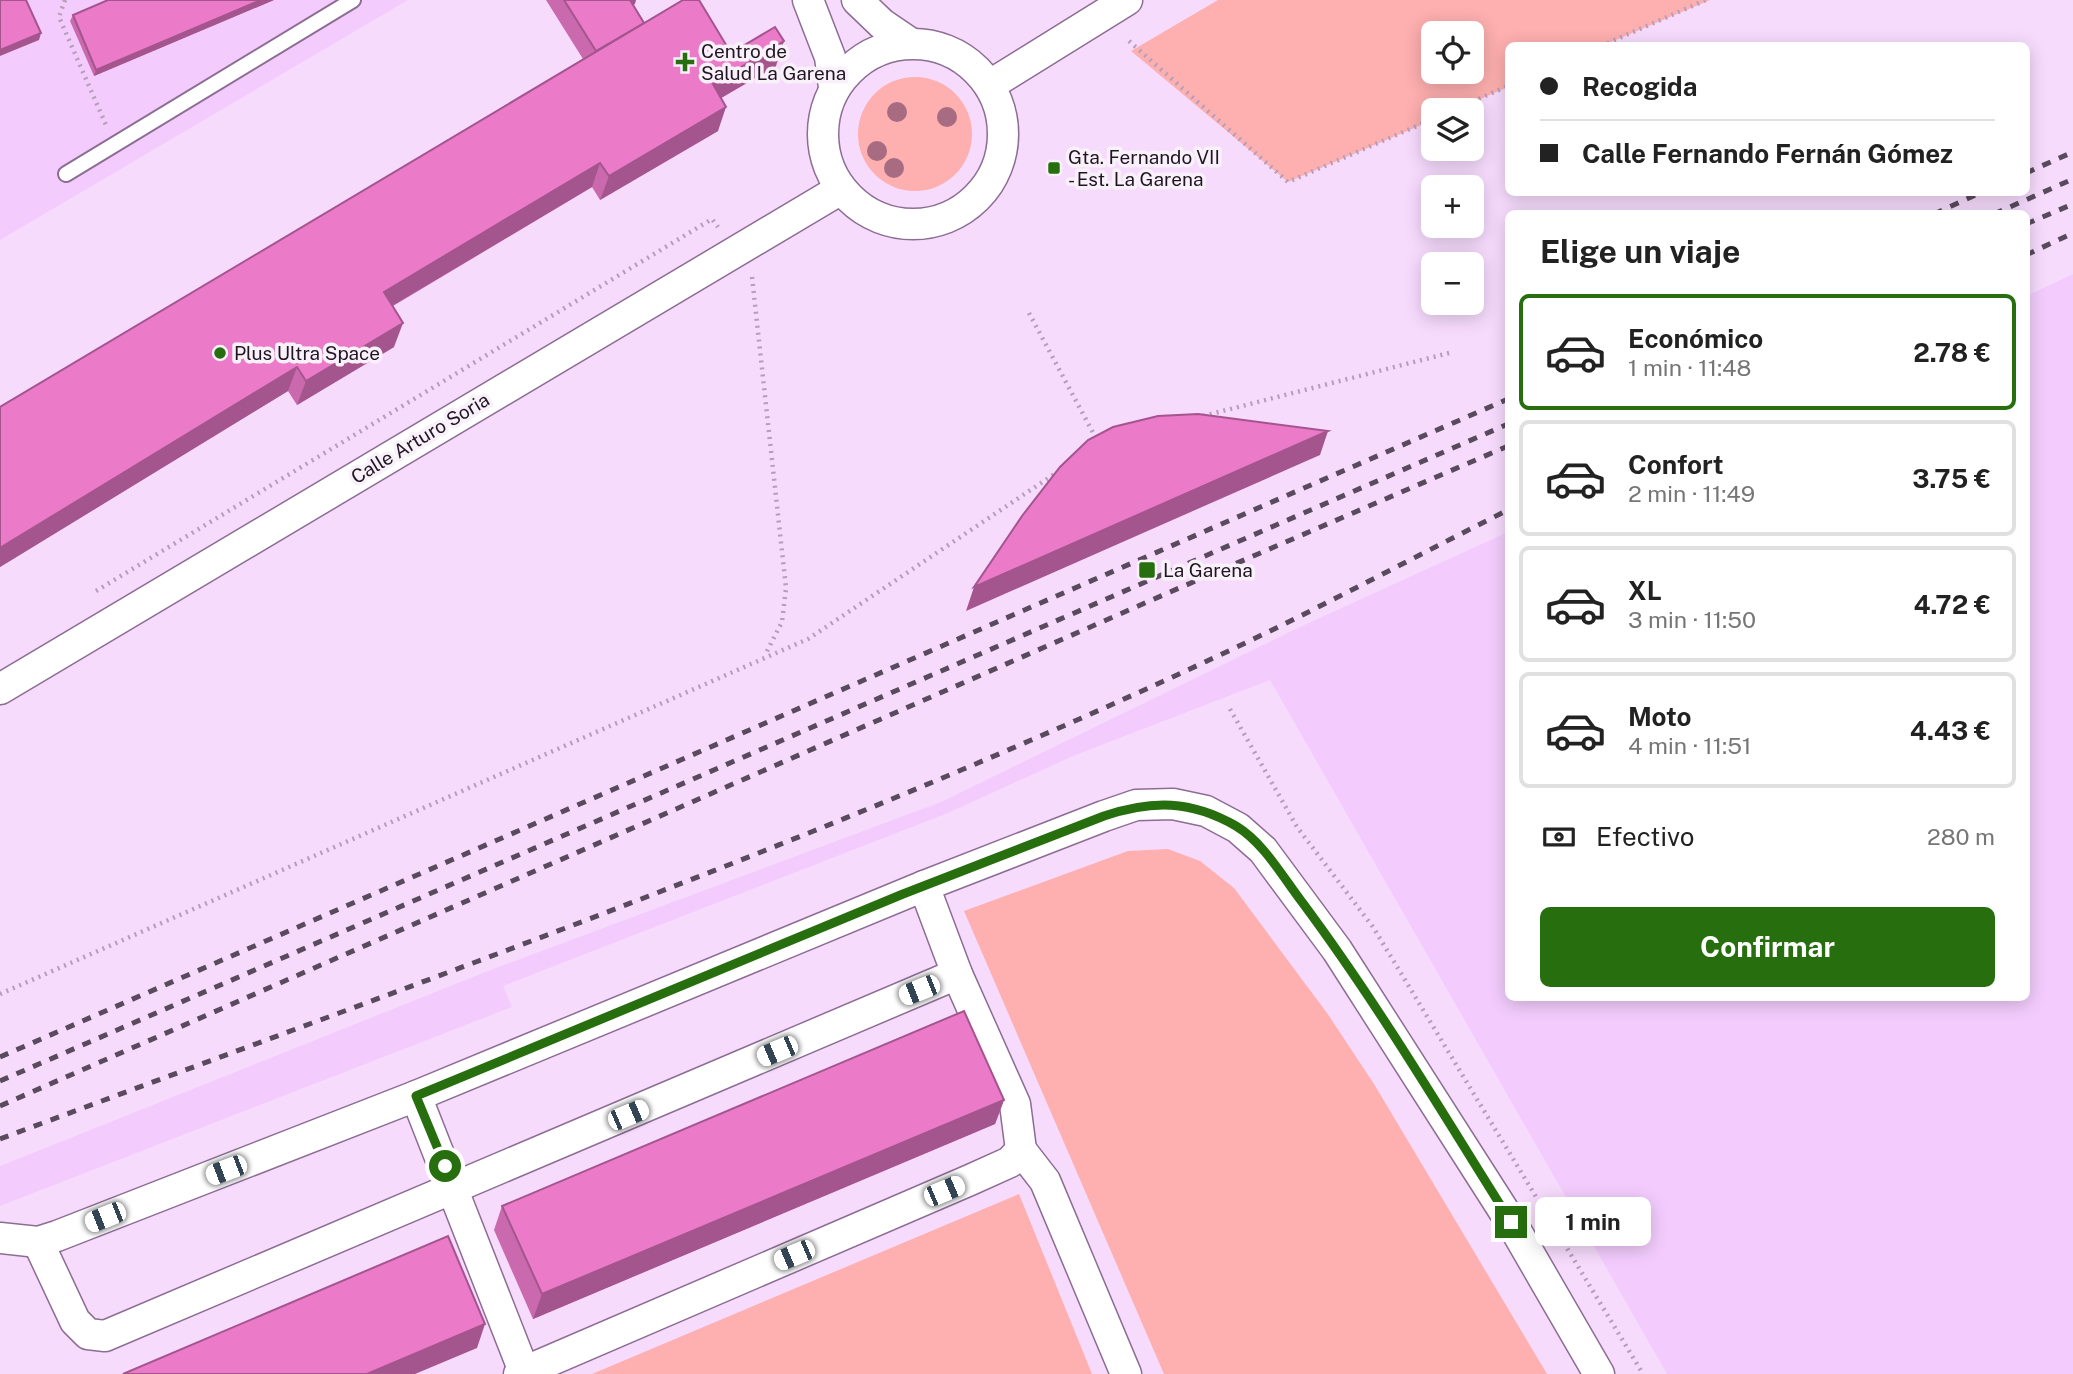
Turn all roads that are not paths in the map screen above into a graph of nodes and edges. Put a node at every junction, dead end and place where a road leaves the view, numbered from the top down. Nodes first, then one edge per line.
1 (353, 0) edge
2 (808, 0) edge
3 (857, 0) edge
4 (1126, 0) edge
5 (910, 43) junction
6 (990, 85) junction
7 (835, 87) junction
8 (66, 174) dead end
9 (841, 189) junction
10 (0, 688) edge
11 (924, 886) junction
12 (957, 974) junction
13 (416, 1096) junction
14 (1021, 1150) junction
15 (455, 1189) junction
16 (0, 1238) edge
17 (38, 1241) junction
18 (523, 1373) edge
19 (1126, 1374) edge
20 (1599, 1374) edge

1 - 8 lane
2 - 7 street
3 - 5 street
4 - 6 street
5 - 6 street
5 - 7 street
6 - 9 street
7 - 9 street
9 - 10 street, Calle Arturo Soria
11 - 12 street
11 - 13 street
11 - 20 street
12 - 14 street
12 - 15 street
13 - 15 street
13 - 17 street
14 - 18 street
14 - 19 street
15 - 17 street
15 - 18 street
16 - 17 street

